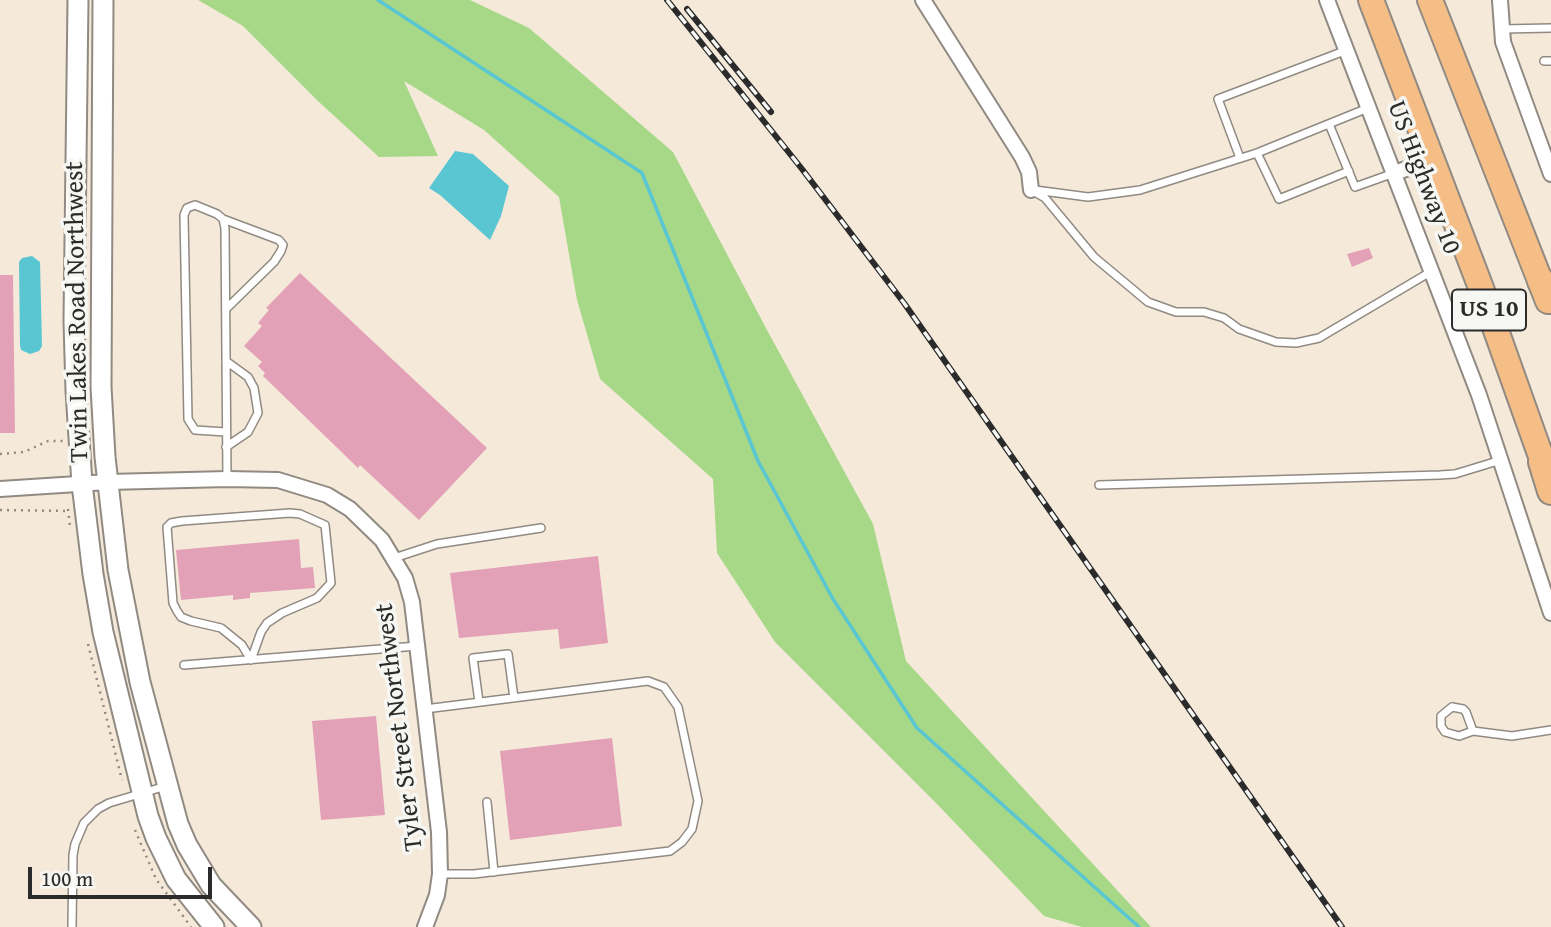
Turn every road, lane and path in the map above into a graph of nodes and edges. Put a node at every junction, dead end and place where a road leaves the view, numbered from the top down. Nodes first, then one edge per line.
1 (78, 0) edge
2 (103, 0) edge
3 (923, 0) edge
4 (1327, 0) edge
5 (1371, 0) edge
6 (1430, 0) edge
7 (1500, 0) edge
8 (1551, 28) edge
9 (1501, 30) junction
10 (1348, 50) junction
11 (1370, 107) junction
12 (1329, 124) junction
13 (1257, 153) junction
14 (1240, 158) junction
15 (1432, 159) junction
16 (1349, 171) junction
17 (1395, 173) junction
18 (1551, 174) edge
19 (1031, 190) junction
20 (223, 219) junction
21 (1432, 271) junction
22 (1546, 291) edge
23 (226, 309) junction
24 (1551, 311) edge
25 (226, 361) junction
26 (226, 432) junction
27 (64, 441) dead end
28 (226, 447) junction
29 (0, 454) edge
30 (1502, 460) junction
31 (1547, 472) edge
32 (226, 479) junction
33 (108, 482) junction
34 (82, 484) junction
35 (1099, 485) dead end
36 (0, 489) edge
37 (1551, 491) edge
38 (68, 504) dead end
39 (0, 510) edge
40 (541, 528) dead end
41 (394, 558) junction
42 (1551, 612) edge
43 (418, 646) junction
44 (251, 660) junction
45 (184, 666) dead end
46 (514, 698) junction
47 (479, 702) junction
48 (425, 709) junction
49 (1551, 730) edge
50 (1474, 732) junction
51 (166, 786) junction
52 (142, 793) junction
53 (487, 802) dead end
54 (494, 872) junction
55 (440, 874) junction
56 (72, 927) edge
57 (214, 927) edge
58 (251, 927) edge
59 (425, 927) edge

1 - 34 street, Twin Lakes Road Northwest
2 - 33 street, Twin Lakes Road Northwest
3 - 19 street
4 - 10 street, US Highway 10
5 - 15 highway, US 10
6 - 22 highway, US 10
7 - 9 street
8 - 9 lane
9 - 18 street
10 - 11 street, US Highway 10
10 - 14 lane
11 - 12 lane
11 - 17 street, US Highway 10
12 - 13 lane
12 - 16 lane
13 - 14 lane
13 - 16 lane
14 - 19 lane
15 - 17 street
15 - 31 highway, US 10
16 - 17 lane
17 - 21 street, US Highway 10
19 - 21 lane
20 - 23 lane
20 - 23 lane
20 - 26 lane
21 - 30 street, US Highway 10
22 - 24 highway, US 10
23 - 25 lane
25 - 26 lane
25 - 28 lane
26 - 28 lane
27 - 29 path
28 - 32 lane
30 - 35 lane
30 - 42 street, US Highway 10
31 - 37 highway
32 - 33 street, Tyler Street Northwest
32 - 41 street, Tyler Street Northwest
33 - 34 street, Tyler Street Northwest
33 - 51 street, Twin Lakes Road Northwest
34 - 36 street, Tyler Street Northwest
34 - 52 street, Twin Lakes Road Northwest
38 - 39 path
40 - 41 lane
41 - 43 street, Tyler Street Northwest
43 - 44 lane
43 - 48 street, Tyler Street Northwest
44 - 44 lane
44 - 45 lane
46 - 47 lane
46 - 47 lane
46 - 54 lane
47 - 48 lane
48 - 55 street, Tyler Street Northwest
49 - 50 lane
50 - 50 lane
51 - 52 lane
51 - 58 street, Twin Lakes Road Northwest
52 - 56 lane
52 - 57 street, Twin Lakes Road Northwest
53 - 54 lane
54 - 55 lane
55 - 59 street, Tyler Street Northwest

